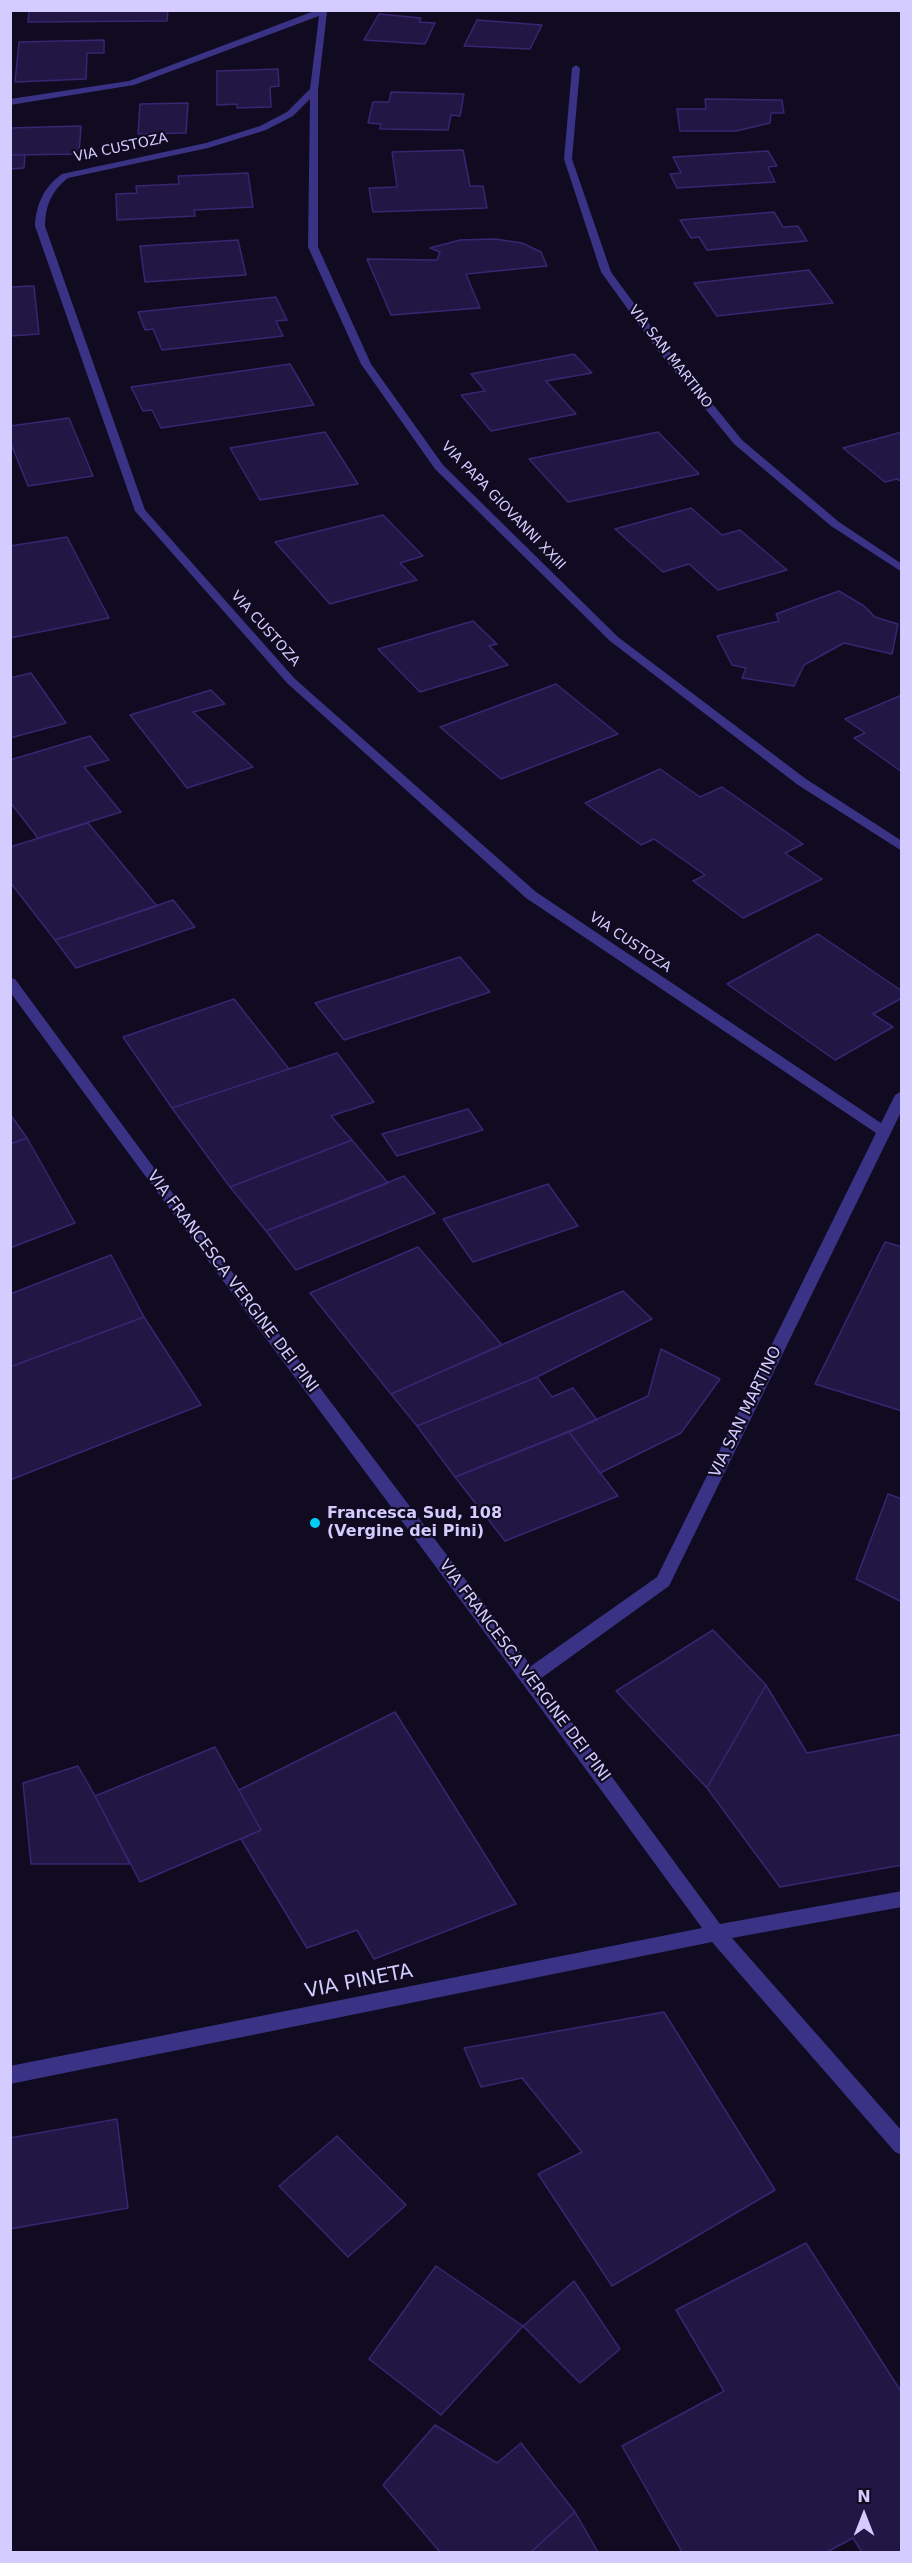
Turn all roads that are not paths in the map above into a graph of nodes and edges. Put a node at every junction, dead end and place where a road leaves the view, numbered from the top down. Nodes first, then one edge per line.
1 (324, 11) edge
2 (576, 68) dead end
3 (314, 90) junction
4 (10, 102) edge
5 (902, 569) edge
6 (902, 847) edge
7 (10, 982) edge
8 (902, 1095) edge
9 (884, 1132) junction
10 (529, 1677) junction
11 (902, 1899) edge
12 (716, 1933) junction
13 (10, 2075) edge
14 (902, 2146) edge

1 - 3 street, VIA PAPA GIOVANNI XXIII
1 - 4 street
2 - 5 street, VIA SAN MARTINO
3 - 6 street, VIA PAPA GIOVANNI XXIII
3 - 9 street, VIA CUSTOZA
7 - 10 street, VIA FRANCESCA VERGINE DEI PINI
8 - 9 street, VIA SAN MARTINO
9 - 10 street, VIA SAN MARTINO
10 - 12 street, VIA FRANCESCA VERGINE DEI PINI
11 - 12 street, VIA PINETA
12 - 13 street, VIA PINETA
12 - 14 street, VIA FRANCESCA VERGINE DEI PINI

